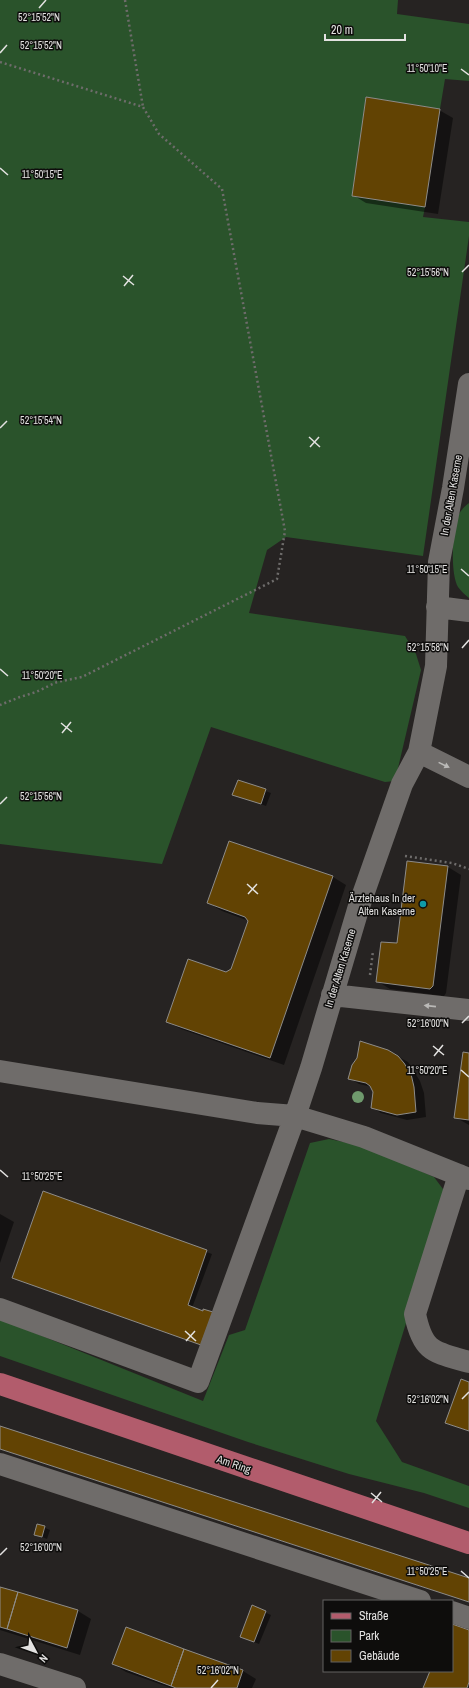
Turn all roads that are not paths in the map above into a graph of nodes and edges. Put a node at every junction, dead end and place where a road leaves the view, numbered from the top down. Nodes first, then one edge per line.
1 (469, 385) edge
2 (461, 489) edge
3 (437, 607) junction
4 (469, 611) edge
5 (419, 752) junction
6 (469, 777) edge
7 (332, 995) junction
8 (469, 1010) edge
9 (0, 1071) edge
10 (295, 1116) junction
11 (464, 1177) edge
12 (0, 1309) edge
13 (469, 1362) edge
14 (0, 1384) edge
15 (0, 1464) edge
16 (469, 1543) edge
17 (417, 1600) edge
18 (453, 1612) edge
19 (469, 1618) edge
20 (0, 1664) edge
21 (75, 1688) edge

1 - 2 street, In der Alten Kaserne
2 - 3 street, In der Alten Kaserne
3 - 4 street
3 - 5 street, In der Alten Kaserne
5 -> 6 street
5 - 7 street, In der Alten Kaserne
8 -> 7 street
7 - 10 street, In der Alten Kaserne
9 - 10 street
10 - 11 street
10 - 12 street, In der Alten Kaserne
11 - 13 street
14 - 16 main road, Am Ring
15 - 17 street
18 - 19 street
20 - 21 street

